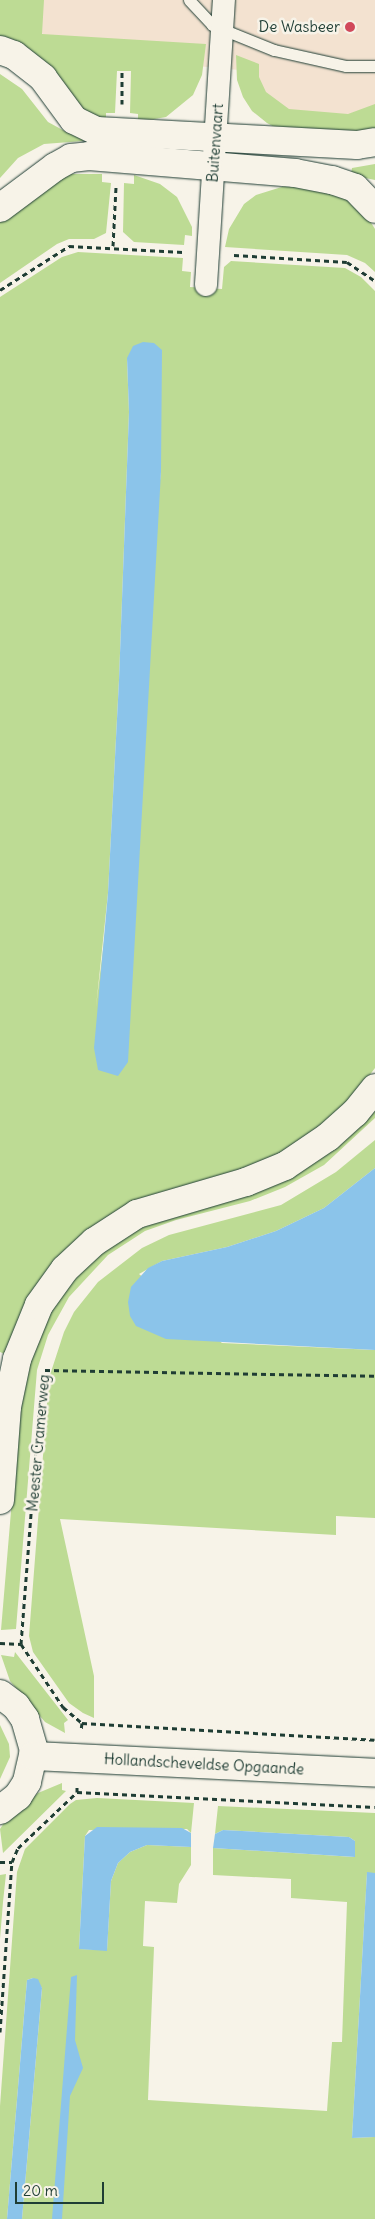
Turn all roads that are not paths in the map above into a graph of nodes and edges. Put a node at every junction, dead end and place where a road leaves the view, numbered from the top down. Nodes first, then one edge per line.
1 (189, 0) edge
2 (224, 0) edge
3 (223, 30) junction
4 (0, 50) edge
5 (375, 66) edge
6 (215, 136) junction
7 (375, 142) edge
8 (212, 166) junction
9 (0, 208) edge
10 (375, 209) edge
11 (206, 285) dead end
12 (375, 1088) edge
13 (0, 1500) edge
14 (0, 1694) edge
15 (34, 1756) junction
16 (375, 1773) edge
17 (0, 1810) edge

1 - 3 lane
2 - 3 street, Buitenvaart
3 - 5 lane
3 - 6 street, Buitenvaart
4 - 6 main road
6 - 7 main road
6 - 8 street, Buitenvaart
8 - 9 main road
8 - 10 main road
8 - 11 street, Buitenvaart
12 - 13 main road, Meester Cramerweg
14 - 15 main road
15 - 16 main road, Hollandscheveldse Opgaande
15 - 17 main road

